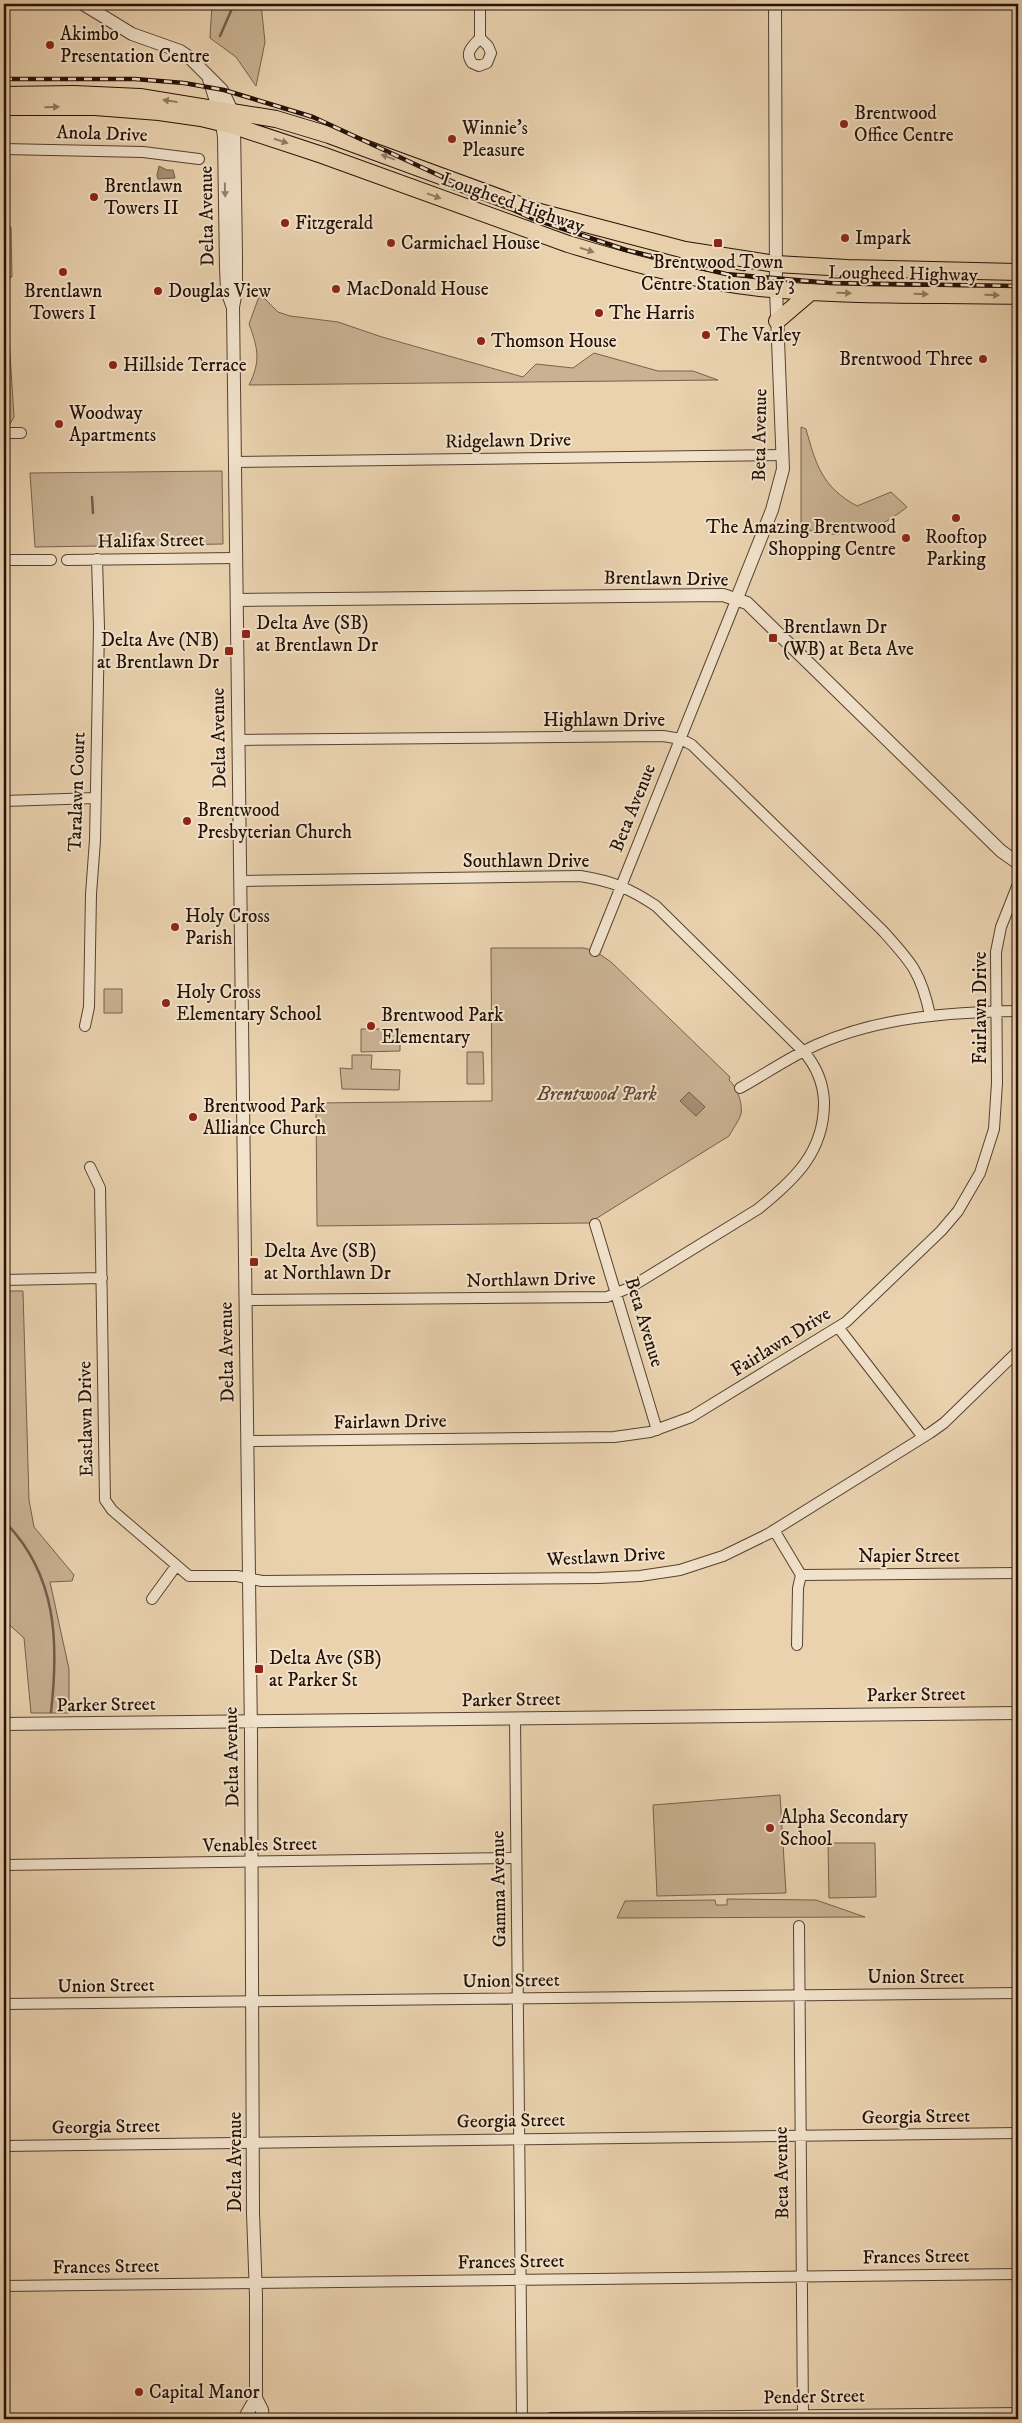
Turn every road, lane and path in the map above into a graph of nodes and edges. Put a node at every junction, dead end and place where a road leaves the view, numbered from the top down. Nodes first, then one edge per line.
1 (83, 4) edge
2 (480, 4) edge
3 (775, 4) edge
4 (480, 38) dead end
5 (4, 95) edge
6 (4, 107) edge
7 (227, 117) junction
8 (4, 149) edge
9 (199, 159) dead end
10 (776, 264) junction
11 (1018, 272) edge
12 (776, 289) junction
13 (811, 292) junction
14 (1018, 296) edge
15 (777, 321) junction
16 (4, 433) edge
17 (22, 433) dead end
18 (782, 455) junction
19 (235, 462) junction
20 (236, 558) junction
21 (98, 559) junction
22 (4, 560) edge
23 (51, 560) dead end
24 (67, 560) dead end
25 (737, 598) junction
26 (237, 600) junction
27 (681, 739) junction
28 (238, 740) junction
29 (96, 798) junction
30 (4, 801) edge
31 (1018, 863) edge
32 (240, 880) junction
33 (1018, 884) edge
34 (622, 886) junction
35 (595, 951) dead end
36 (1018, 1011) edge
37 (996, 1012) junction
38 (930, 1015) junction
39 (85, 1026) dead end
40 (804, 1052) junction
41 (740, 1088) dead end
42 (90, 1167) dead end
43 (595, 1224) dead end
44 (102, 1278) junction
45 (4, 1280) edge
46 (616, 1294) junction
47 (245, 1300) junction
48 (838, 1327) junction
49 (1018, 1351) edge
50 (657, 1430) junction
51 (923, 1437) junction
52 (247, 1441) junction
53 (774, 1530) junction
54 (176, 1566) junction
55 (1018, 1573) edge
56 (801, 1575) junction
57 (248, 1578) junction
58 (152, 1599) dead end
59 (797, 1645) dead end
60 (1018, 1713) edge
61 (515, 1718) junction
62 (251, 1722) junction
63 (4, 1724) edge
64 (516, 1858) junction
65 (252, 1862) junction
66 (4, 1865) edge
67 (799, 1926) dead end
68 (1018, 1993) edge
69 (799, 1995) junction
70 (519, 1998) junction
71 (254, 2001) junction
72 (4, 2004) edge
73 (1018, 2133) edge
74 (800, 2135) junction
75 (519, 2139) junction
76 (254, 2142) junction
77 (4, 2146) edge
78 (1018, 2274) edge
79 (802, 2276) junction
80 (519, 2279) junction
81 (256, 2282) junction
82 (4, 2286) edge
83 (256, 2398) junction
84 (1018, 2414) edge
85 (803, 2417) edge
86 (244, 2419) edge
87 (263, 2419) edge
88 (522, 2419) edge
89 (551, 2419) edge

1 - 7 street
2 - 4 street
3 - 10 street, Beta Avenue
7 -> 5 main road, Lougheed Highway
6 -> 7 main road, Lougheed Highway
10 -> 7 main road, Lougheed Highway
7 -> 12 main road, Lougheed Highway
7 - 19 street, Delta Avenue
8 - 9 street, Anola Drive
10 - 11 main road, Lougheed Highway
10 - 12 street, Beta Avenue
12 - 13 main road, Lougheed Highway
12 - 15 street, Beta Avenue
13 -> 14 main road, Lougheed Highway
13 - 15 main road
15 - 18 street, Beta Avenue
16 - 17 street
18 - 19 street, Ridgelawn Drive
18 - 25 street, Beta Avenue
19 - 20 street, Delta Avenue
20 - 21 street, Halifax Street
20 - 26 street, Delta Avenue
21 - 24 street, Halifax Street
21 - 29 street, Taralawn Court
22 - 23 street
25 - 26 street, Brentlawn Drive
25 - 27 street, Beta Avenue
25 - 31 street, Brentlawn Drive
26 - 28 street, Delta Avenue
27 - 28 street, Highlawn Drive
27 - 34 street, Beta Avenue
27 - 38 street, Highlawn Drive
28 - 32 street, Delta Avenue
29 - 30 street
29 - 39 street, Taralawn Court
32 - 34 street, Southlawn Drive
32 - 47 street, Delta Avenue
33 - 37 street, Fairlawn Drive
34 - 35 street, Beta Avenue
34 - 40 street, Southlawn Drive
36 - 37 street
37 - 38 street
37 - 48 street, Fairlawn Drive
38 - 40 street
40 - 41 street
40 - 46 street, Northlawn Drive
42 - 44 street, Eastlawn Drive
43 - 46 street, Beta Avenue
44 - 45 street
44 - 54 street, Eastlawn Drive
46 - 47 street, Northlawn Drive
46 - 50 street, Beta Avenue
47 - 52 street, Delta Avenue
48 - 50 street, Fairlawn Drive
48 - 51 street
49 - 51 street, Westlawn Drive
50 - 52 street, Fairlawn Drive
51 - 53 street, Westlawn Drive
52 - 57 street, Delta Avenue
53 - 56 street
53 - 57 street, Westlawn Drive
54 - 57 street, Eastlawn Drive
54 - 58 street
55 - 56 street, Napier Street
56 - 59 street
57 - 62 street, Delta Avenue
60 - 61 street, Parker Street
61 - 62 street, Parker Street
61 - 64 street, Gamma Avenue
62 - 63 street, Parker Street
62 - 65 street, Delta Avenue
64 - 65 street, Venables Street
64 - 70 street, Gamma Avenue
65 - 66 street, Venables Street
65 - 71 street, Delta Avenue
67 - 69 street, Beta Avenue
68 - 69 street, Union Street
69 - 70 street, Union Street
69 - 74 street, Beta Avenue
70 - 71 street, Union Street
70 - 75 street, Gamma Avenue
71 - 72 street, Union Street
71 - 76 street, Delta Avenue
73 - 74 street, Georgia Street
74 - 75 street, Georgia Street
74 - 79 street, Beta Avenue
75 - 76 street, Georgia Street
75 - 80 street, Gamma Avenue
76 - 77 street, Georgia Street
76 - 81 street, Delta Avenue
78 - 79 street, Frances Street
79 - 80 street, Frances Street
79 - 85 street, Beta Avenue
80 - 81 street, Frances Street
80 - 88 street, Gamma Avenue
81 - 82 street, Frances Street
81 - 83 street, Delta Avenue
83 - 86 street, Delta Avenue
83 - 87 street, Delta Avenue
84 - 85 street, Pender Street
85 - 89 street, Pender Street

